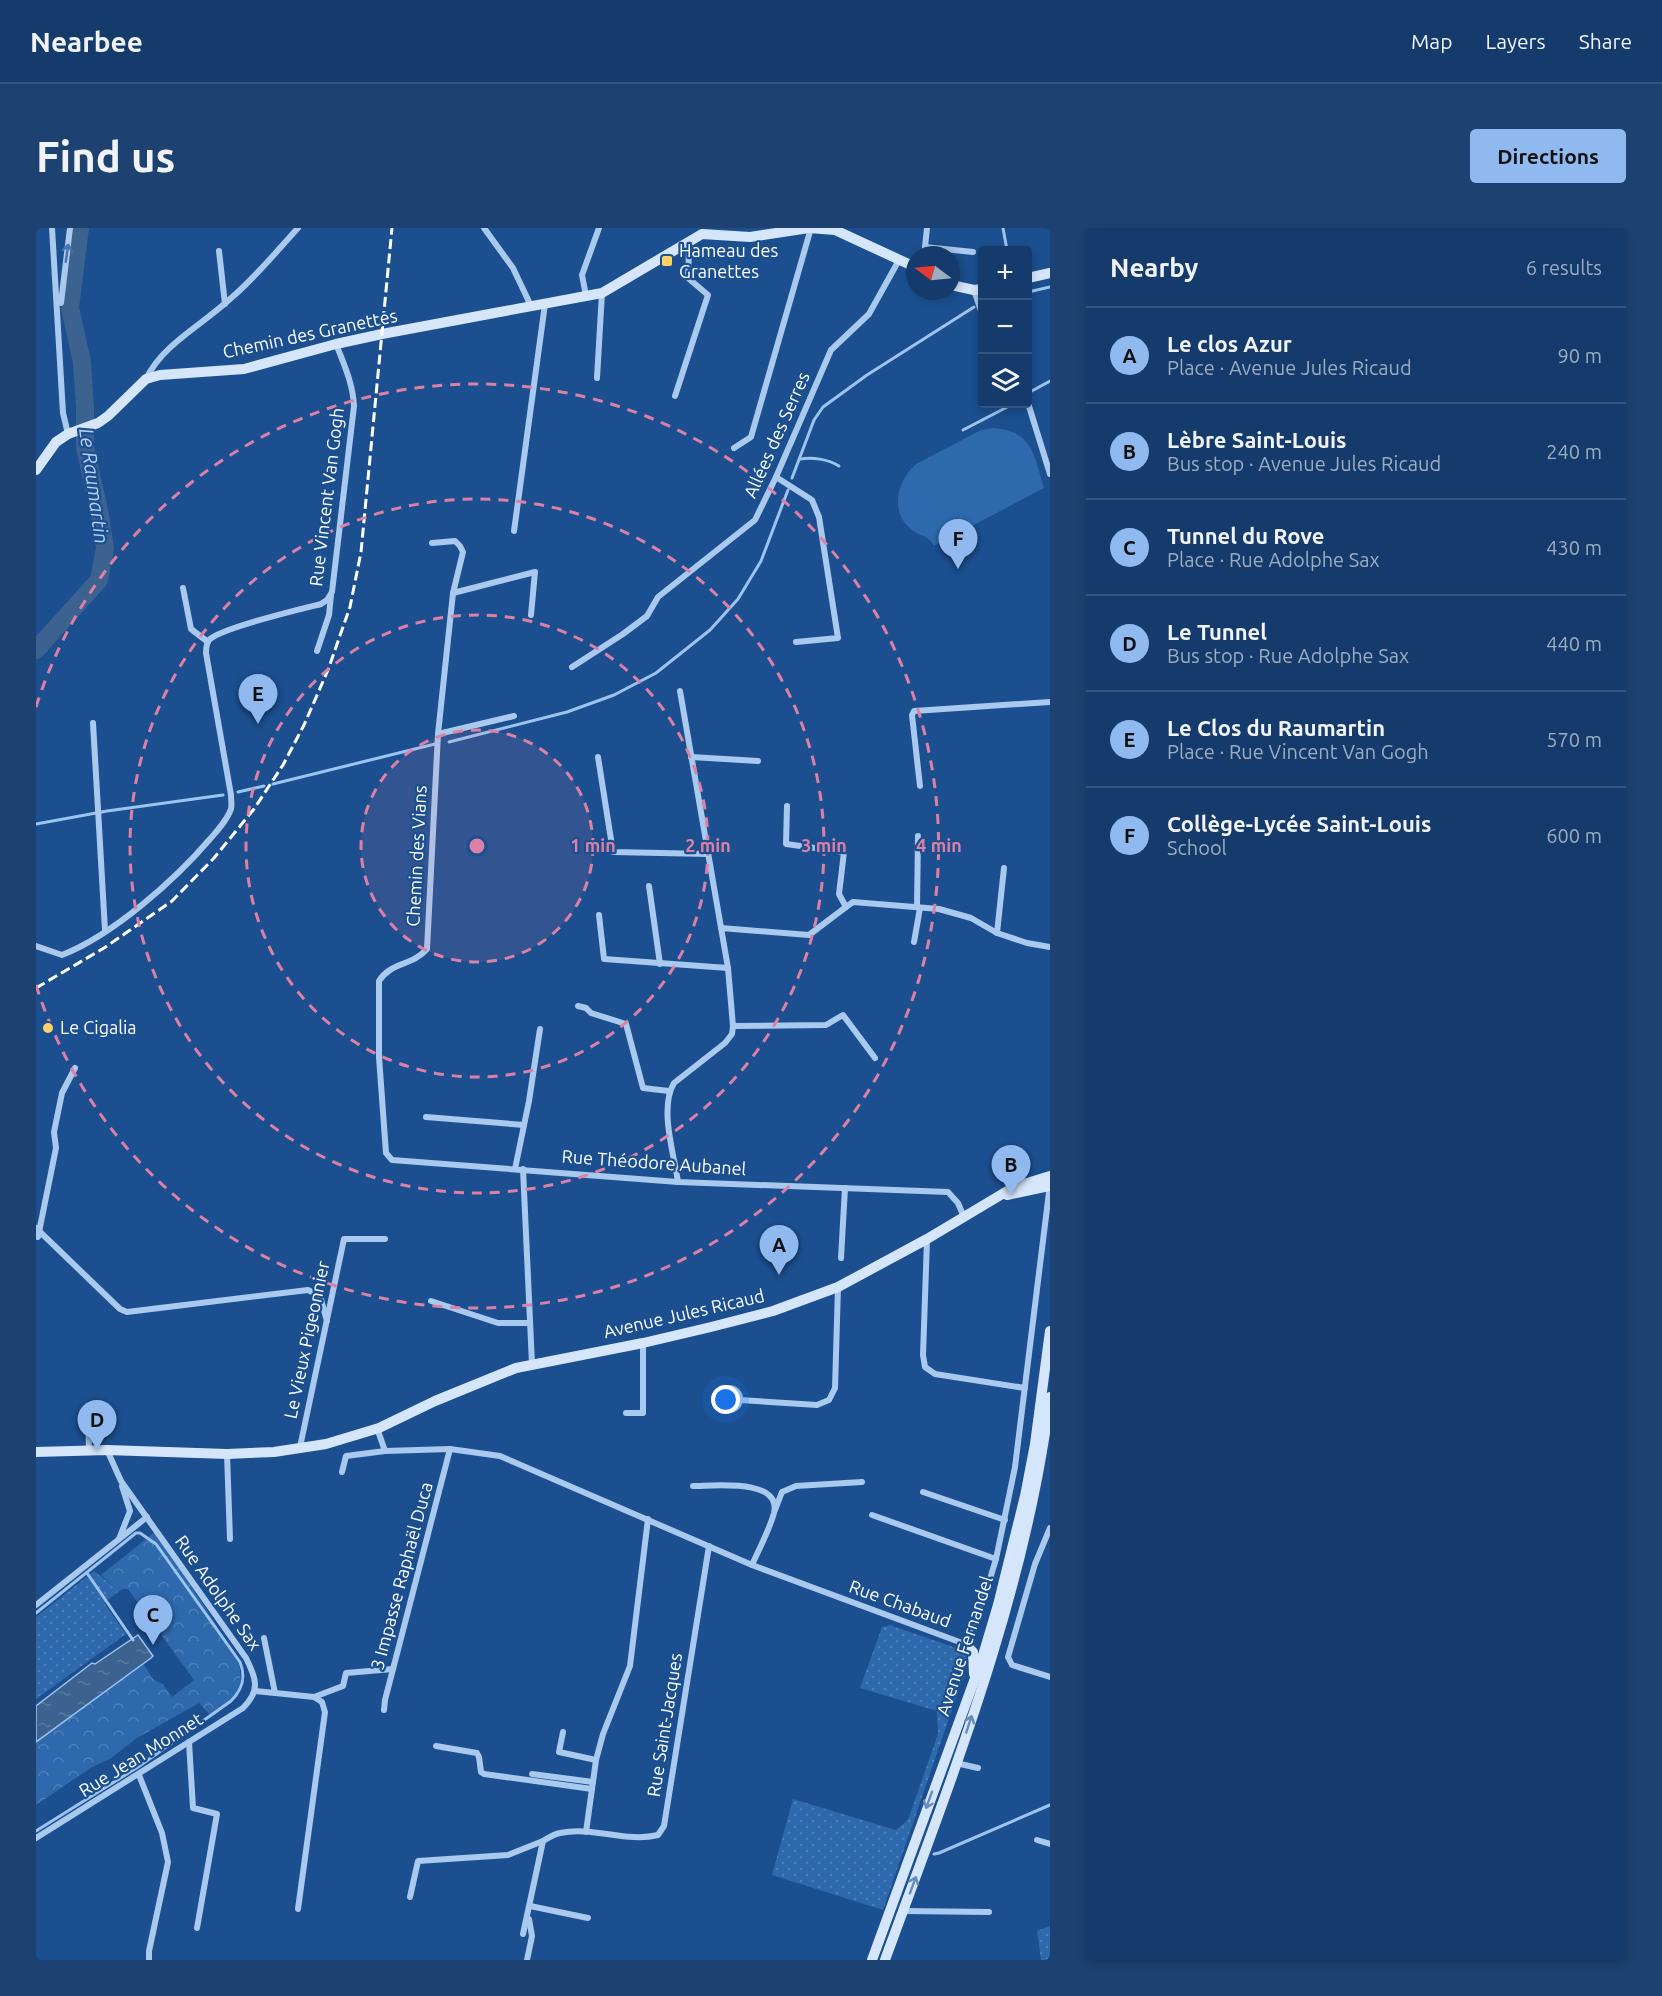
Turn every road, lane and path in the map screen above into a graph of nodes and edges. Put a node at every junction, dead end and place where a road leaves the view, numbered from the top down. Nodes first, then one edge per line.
1 (52, 228) edge
2 (70, 228) edge
3 (298, 228) edge
4 (484, 228) edge
5 (599, 228) edge
6 (811, 228) edge
7 (818, 228) edge
8 (927, 228) edge
9 (703, 231) edge
10 (685, 244) junction
11 (925, 246) edge
12 (219, 251) dead end
13 (960, 251) edge
14 (973, 252) dead end
15 (899, 260) junction
16 (906, 263) edge
17 (1050, 273) edge
18 (1032, 277) edge
19 (960, 287) edge
20 (978, 290) edge
21 (602, 293) junction
22 (585, 297) junction
23 (545, 303) junction
24 (225, 304) junction
25 (531, 306) junction
26 (59, 319) junction
27 (336, 344) junction
28 (597, 378) dead end
29 (146, 379) junction
30 (675, 396) dead end
31 (1030, 408) edge
32 (68, 434) junction
33 (734, 448) dead end
34 (36, 470) edge
35 (1050, 474) edge
36 (776, 477) junction
37 (514, 531) dead end
38 (432, 543) dead end
39 (183, 588) dead end
40 (332, 592) junction
41 (453, 593) junction
42 (531, 615) dead end
43 (208, 642) junction
44 (796, 642) dead end
45 (317, 651) dead end
46 (572, 667) dead end
47 (680, 691) dead end
48 (1050, 702) edge
49 (514, 716) dead end
50 (93, 723) dead end
51 (438, 734) junction
52 (598, 757) dead end
53 (691, 757) junction
54 (758, 761) dead end
55 (920, 786) dead end
56 (787, 806) dead end
57 (918, 836) dead end
58 (708, 854) junction
59 (1004, 868) dead end
60 (649, 886) dead end
61 (846, 907) junction
62 (918, 908) junction
63 (599, 915) dead end
64 (721, 928) junction
65 (105, 930) junction
66 (997, 933) junction
67 (914, 942) dead end
68 (36, 946) edge
69 (1050, 947) edge
70 (660, 964) junction
71 (728, 968) junction
72 (578, 1006) dead end
73 (733, 1026) junction
74 (540, 1029) dead end
75 (875, 1058) dead end
76 (75, 1068) dead end
77 (669, 1091) junction
78 (426, 1117) dead end
79 (524, 1125) junction
80 (515, 1168) junction
81 (523, 1169) junction
82 (1050, 1176) edge
83 (678, 1182) junction
84 (1050, 1185) edge
85 (845, 1188) junction
86 (998, 1198) junction
87 (964, 1218) junction
88 (38, 1232) edge
89 (386, 1239) dead end
90 (927, 1239) junction
91 (841, 1258) dead end
92 (838, 1287) junction
93 (432, 1301) dead end
94 (327, 1321) junction
95 (530, 1323) junction
96 (1050, 1331) edge
97 (643, 1343) junction
98 (532, 1364) junction
99 (1025, 1388) junction
100 (1050, 1397) edge
101 (740, 1400) dead end
102 (88, 1411) dead end
103 (626, 1413) dead end
104 (377, 1428) junction
105 (1050, 1437) edge
106 (300, 1447) junction
107 (450, 1449) junction
108 (89, 1450) junction
109 (107, 1450) junction
110 (385, 1451) junction
111 (36, 1452) edge
112 (228, 1454) junction
113 (342, 1472) dead end
114 (121, 1481) junction
115 (862, 1482) dead end
116 (693, 1486) dead end
117 (923, 1492) dead end
118 (142, 1509) junction
119 (130, 1511) junction
120 (774, 1511) junction
121 (872, 1515) dead end
122 (147, 1517) junction
123 (648, 1519) junction
124 (1005, 1520) junction
125 (1050, 1528) edge
126 (1025, 1534) junction
127 (119, 1539) junction
128 (230, 1539) dead end
129 (709, 1546) junction
130 (996, 1559) junction
131 (752, 1566) junction
132 (36, 1605) edge
133 (264, 1638) dead end
134 (965, 1644) junction
135 (393, 1670) junction
136 (1050, 1677) edge
137 (972, 1686) junction
138 (255, 1691) junction
139 (275, 1693) junction
140 (314, 1697) junction
141 (384, 1710) dead end
142 (563, 1732) dead end
143 (189, 1742) junction
144 (436, 1746) dead end
145 (596, 1760) junction
146 (956, 1763) junction
147 (978, 1768) dead end
148 (532, 1774) dead end
149 (139, 1775) junction
150 (593, 1785) junction
151 (586, 1832) junction
152 (36, 1838) edge
153 (1037, 1840) dead end
154 (543, 1841) junction
155 (1050, 1844) edge
156 (410, 1896) dead end
157 (530, 1906) junction
158 (298, 1909) dead end
159 (903, 1911) junction
160 (990, 1912) dead end
161 (528, 1915) junction
162 (588, 1918) dead end
163 (197, 1928) dead end
164 (523, 1934) dead end
165 (149, 1960) edge
166 (527, 1960) edge
167 (872, 1960) edge
168 (885, 1960) edge

1 - 26 street
26 -> 2 street
3 - 24 street
4 - 25 street
5 - 22 street
6 - 7 street
6 - 9 street
6 - 33 street
7 - 15 street
8 - 11 street
9 - 10 street, Chemin des Granettes
10 - 21 street, Chemin des Granettes
10 - 30 street
12 - 24 street
13 - 14 street
15 - 16 street
15 - 36 street, Allées des Serres
17 - 18 street
19 - 20 street
21 - 22 street, Chemin des Granettes
21 - 28 street
22 - 23 street, Chemin des Granettes
23 - 25 street, Chemin des Granettes
23 - 37 street
24 - 29 street
25 - 27 street, Chemin des Granettes
26 - 32 street
27 - 29 street, Chemin des Granettes
27 - 40 street, Rue Vincent Van Gogh
29 - 32 street
31 - 35 street
32 - 34 street
36 - 44 street
36 - 46 street, Allées des Serres
38 - 41 street, Chemin des Vians
39 - 43 street
40 - 43 street, Rue Vincent Van Gogh
40 - 45 street
41 - 42 street
41 - 51 street, Chemin des Vians
43 - 65 street
47 - 53 street
48 - 55 street
49 - 51 street
50 - 65 street
51 - 80 street, Chemin des Vians
52 - 58 street
53 - 54 street
53 - 58 street
56 - 61 street
57 - 62 street
58 - 64 street
59 - 66 street
60 - 70 street
61 - 62 street
61 - 64 street
62 - 66 street
62 - 67 street
63 - 70 street
64 - 71 street
65 - 68 street
66 - 69 street
70 - 71 street
71 - 73 street
72 - 77 street
73 - 75 street
73 - 77 street
74 - 79 street
76 - 88 street
77 - 83 street
78 - 79 street
79 - 80 street
80 - 81 street, Chemin des Vians
81 - 83 street, Rue Théodore Aubanel
81 - 95 street
82 - 86 street, Avenue Jules Ricaud
83 - 85 street, Rue Théodore Aubanel
84 - 86 street, Avenue Jules Ricaud
84 - 99 street, Rue Chabaud
85 - 87 street, Rue Théodore Aubanel
85 - 91 street
86 - 87 street, Avenue Jules Ricaud
87 - 90 street, Avenue Jules Ricaud
88 - 94 street
89 - 94 street, Le Vieux Pigeonnier
90 - 92 street, Avenue Jules Ricaud
90 - 99 street
92 - 97 street, Avenue Jules Ricaud
92 - 101 street
93 - 95 street
94 - 106 street, Le Vieux Pigeonnier
95 - 98 street
96 - 137 street, Avenue Fernandel
97 - 98 street, Avenue Jules Ricaud
97 - 103 street
98 - 104 street, Avenue Jules Ricaud
99 - 124 street, Rue Chabaud
100 - 126 street, Avenue Fernandel
102 - 108 street
104 - 106 street, Avenue Jules Ricaud
104 - 110 street
105 - 126 street
106 - 112 street, Avenue Jules Ricaud
107 - 110 street, Rue Chabaud
107 - 123 street, Rue Chabaud
107 - 135 street, 3 Impasse Raphaël Duca
108 - 109 street, Avenue Jules Ricaud
108 - 111 street, Avenue Jules Ricaud
109 - 112 street, Avenue Jules Ricaud
109 - 114 street, Rue Adolphe Sax
110 - 113 street, Rue Chabaud
112 - 128 street
114 - 118 street, Rue Adolphe Sax
114 - 119 street
115 - 120 street
116 - 120 street
117 - 124 street
118 - 119 street
118 - 122 street, Rue Adolphe Sax
119 - 127 street
120 - 131 street
121 - 130 street
122 - 127 street
122 - 138 street, Rue Adolphe Sax
123 - 129 street, Rue Chabaud
123 - 145 street
124 - 130 street, Rue Chabaud
125 - 136 street
146 -> 126 street, Avenue Fernandel
127 - 132 street
129 - 131 street, Rue Chabaud
129 - 151 street, Rue Saint-Jacques
130 - 134 street, Rue Chabaud
131 - 134 street, Rue Chabaud
133 - 139 street, Rue Adolphe Sax
134 - 137 street
135 - 140 street
135 - 141 street, 3 Impasse Raphaël Duca
137 -> 167 street, Avenue Fernandel
138 - 139 street
138 - 143 street, Rue Jean Monnet
139 - 140 street
140 - 158 street
142 - 145 street
143 - 149 street, Rue Jean Monnet
143 - 163 street
144 - 150 street
145 - 150 street
146 - 147 street
159 -> 146 street, Avenue Fernandel
148 - 150 street
149 - 152 street, Rue Jean Monnet
149 - 165 street
150 - 151 street
151 - 154 street, Rue Saint-Jacques
153 - 155 street
154 - 156 street, Rue Saint-Jacques
154 - 157 street
157 - 161 street
157 - 162 street
159 - 160 street
159 - 168 street, Avenue Fernandel
161 - 164 street
161 - 166 street

